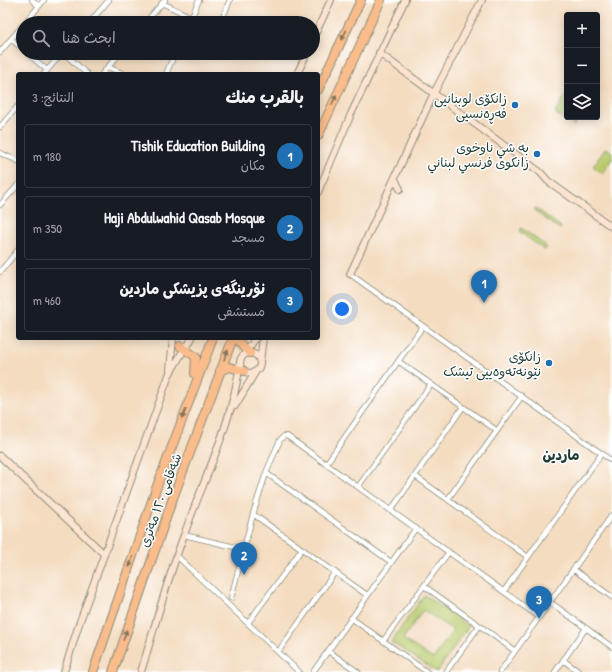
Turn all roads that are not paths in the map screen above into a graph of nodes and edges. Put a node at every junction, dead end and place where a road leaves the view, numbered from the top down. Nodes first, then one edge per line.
1 (32, 0) edge
2 (44, 0) edge
3 (108, 0) edge
4 (199, 0) edge
5 (230, 0) edge
6 (331, 0) edge
7 (361, 0) edge
8 (381, 0) edge
9 (405, 0) edge
10 (482, 0) edge
11 (164, 1) edge
12 (39, 6) junction
13 (31, 16) edge
14 (94, 16) edge
15 (151, 16) edge
16 (189, 16) edge
17 (191, 16) edge
18 (222, 16) edge
19 (320, 24) edge
20 (16, 34) edge
21 (12, 39) junction
22 (16, 43) edge
23 (0, 52) edge
24 (379, 53) junction
25 (34, 60) edge
26 (56, 60) edge
27 (71, 60) edge
28 (114, 60) edge
29 (172, 60) edge
30 (304, 60) edge
31 (108, 67) junction
32 (45, 72) edge
33 (85, 72) edge
34 (104, 72) edge
35 (119, 72) edge
36 (167, 72) edge
37 (298, 72) edge
38 (320, 86) edge
39 (434, 92) junction
40 (16, 108) edge
41 (0, 127) edge
42 (320, 132) edge
43 (0, 153) edge
44 (16, 160) edge
45 (540, 172) junction
46 (395, 179) junction
47 (16, 187) edge
48 (320, 187) edge
49 (400, 189) dead end
50 (0, 205) edge
51 (612, 222) edge
52 (612, 227) edge
53 (16, 252) edge
54 (0, 272) edge
55 (350, 274) joint
56 (422, 326) junction
57 (173, 340) edge
58 (174, 340) edge
59 (190, 340) edge
60 (212, 340) edge
61 (232, 340) edge
62 (238, 340) edge
63 (255, 340) edge
64 (263, 340) edge
65 (184, 347) junction
66 (243, 360) junction
67 (260, 361) junction
68 (398, 361) junction
69 (220, 371) junction
70 (256, 371) junction
71 (169, 375) junction
72 (431, 384) junction
73 (194, 388) junction
74 (522, 396) junction
75 (463, 407) junction
76 (229, 416) junction
77 (496, 430) junction
78 (602, 454) junction
79 (0, 456) edge
80 (612, 461) edge
81 (326, 464) junction
82 (266, 473) junction
83 (415, 476) junction
84 (358, 487) junction
85 (448, 499) junction
86 (391, 510) junction
87 (253, 514) junction
88 (612, 515) edge
89 (416, 528) junction
90 (184, 536) junction
91 (243, 549) junction
92 (302, 549) junction
93 (449, 552) junction
94 (104, 554) junction
95 (177, 556) junction
96 (528, 557) junction
97 (391, 562) junction
98 (573, 569) junction
99 (335, 572) junction
100 (424, 586) junction
101 (504, 591) junction
102 (611, 594) edge
103 (367, 595) junction
104 (231, 598) dead end
105 (550, 602) junction
106 (539, 617) junction
107 (351, 618) junction
108 (248, 623) junction
109 (479, 626) junction
110 (586, 628) junction
111 (383, 641) junction
112 (612, 647) edge
113 (328, 651) junction
114 (515, 651) junction
115 (278, 652) junction
116 (563, 660) junction
117 (502, 671) edge
118 (64, 672) edge
119 (93, 672) edge
120 (113, 672) edge
121 (141, 672) edge
122 (299, 672) edge
123 (313, 672) edge
124 (358, 672) edge
125 (427, 672) edge
126 (446, 672) edge
127 (555, 672) edge
128 (579, 672) edge

1 - 12 street
2 - 12 street
3 - 14 street
4 - 17 street
5 - 18 street
6 - 19 street
7 -> 38 highway
42 -> 8 highway
9 - 24 street
10 - 39 street
11 - 15 street
11 - 16 street
12 - 13 street
20 - 21 street
21 - 22 street
21 - 23 street
24 - 39 street
24 - 48 street
25 - 32 street
26 - 32 street
27 - 33 street
28 - 31 street
29 - 36 street
30 - 37 street
31 - 34 street
31 - 35 street
39 - 45 street
39 - 46 street
40 - 41 street
43 - 44 street
45 - 51 street
45 - 52 street
46 - 49 street
46 - 55 street
47 - 50 street
53 - 54 street
55 - 56 street
56 - 68 street
56 - 74 street
57 - 71 street
58 - 65 street
59 - 65 street
60 - 73 highway, شەقامی ١٢٠ مەتری
69 -> 61 highway, شەقامی ١٢٠ مەتری
62 - 66 highway
63 - 66 street
64 - 67 street
65 - 71 street
65 - 73 highway
66 - 67 street
66 - 69 highway
66 - 70 street
66 - 76 street
67 - 70 street
68 - 72 street
68 - 81 street
120 -> 69 highway, شەقامی ١٢٠ مەتری
70 - 76 street
71 - 94 street
72 - 75 street
72 - 84 street
73 -> 119 highway, شەقامی ١٢٠ مەتری
74 - 77 street
74 - 78 street
75 - 77 street
75 - 83 street
76 - 90 street
77 - 85 street
78 - 80 street
78 - 96 street
79 - 94 street
81 - 82 street
81 - 84 street
82 - 87 street
82 - 97 street
83 - 85 street
83 - 86 street
84 - 86 street
85 - 96 street
86 - 89 street
87 - 91 street
87 - 92 street
88 - 98 street
89 - 93 street
89 - 97 street
90 - 91 street
90 - 95 street
91 - 104 street
92 - 99 street
92 - 108 street
93 - 100 street
93 - 101 street
94 - 118 street
95 - 108 street
95 - 121 street
96 - 101 street
97 - 103 street
98 - 102 street
98 - 105 street
99 - 103 street
99 - 115 street
100 - 109 street
100 - 111 street
101 - 106 street
103 - 107 street
105 - 106 street
105 - 110 street
106 - 114 street
107 - 111 street
107 - 113 street
108 - 115 street
109 - 114 street
109 - 126 street
110 - 112 street
110 - 116 street
111 - 125 street
113 - 123 street
113 - 124 street
114 - 117 street
115 - 122 street
116 - 127 street
116 - 128 street

